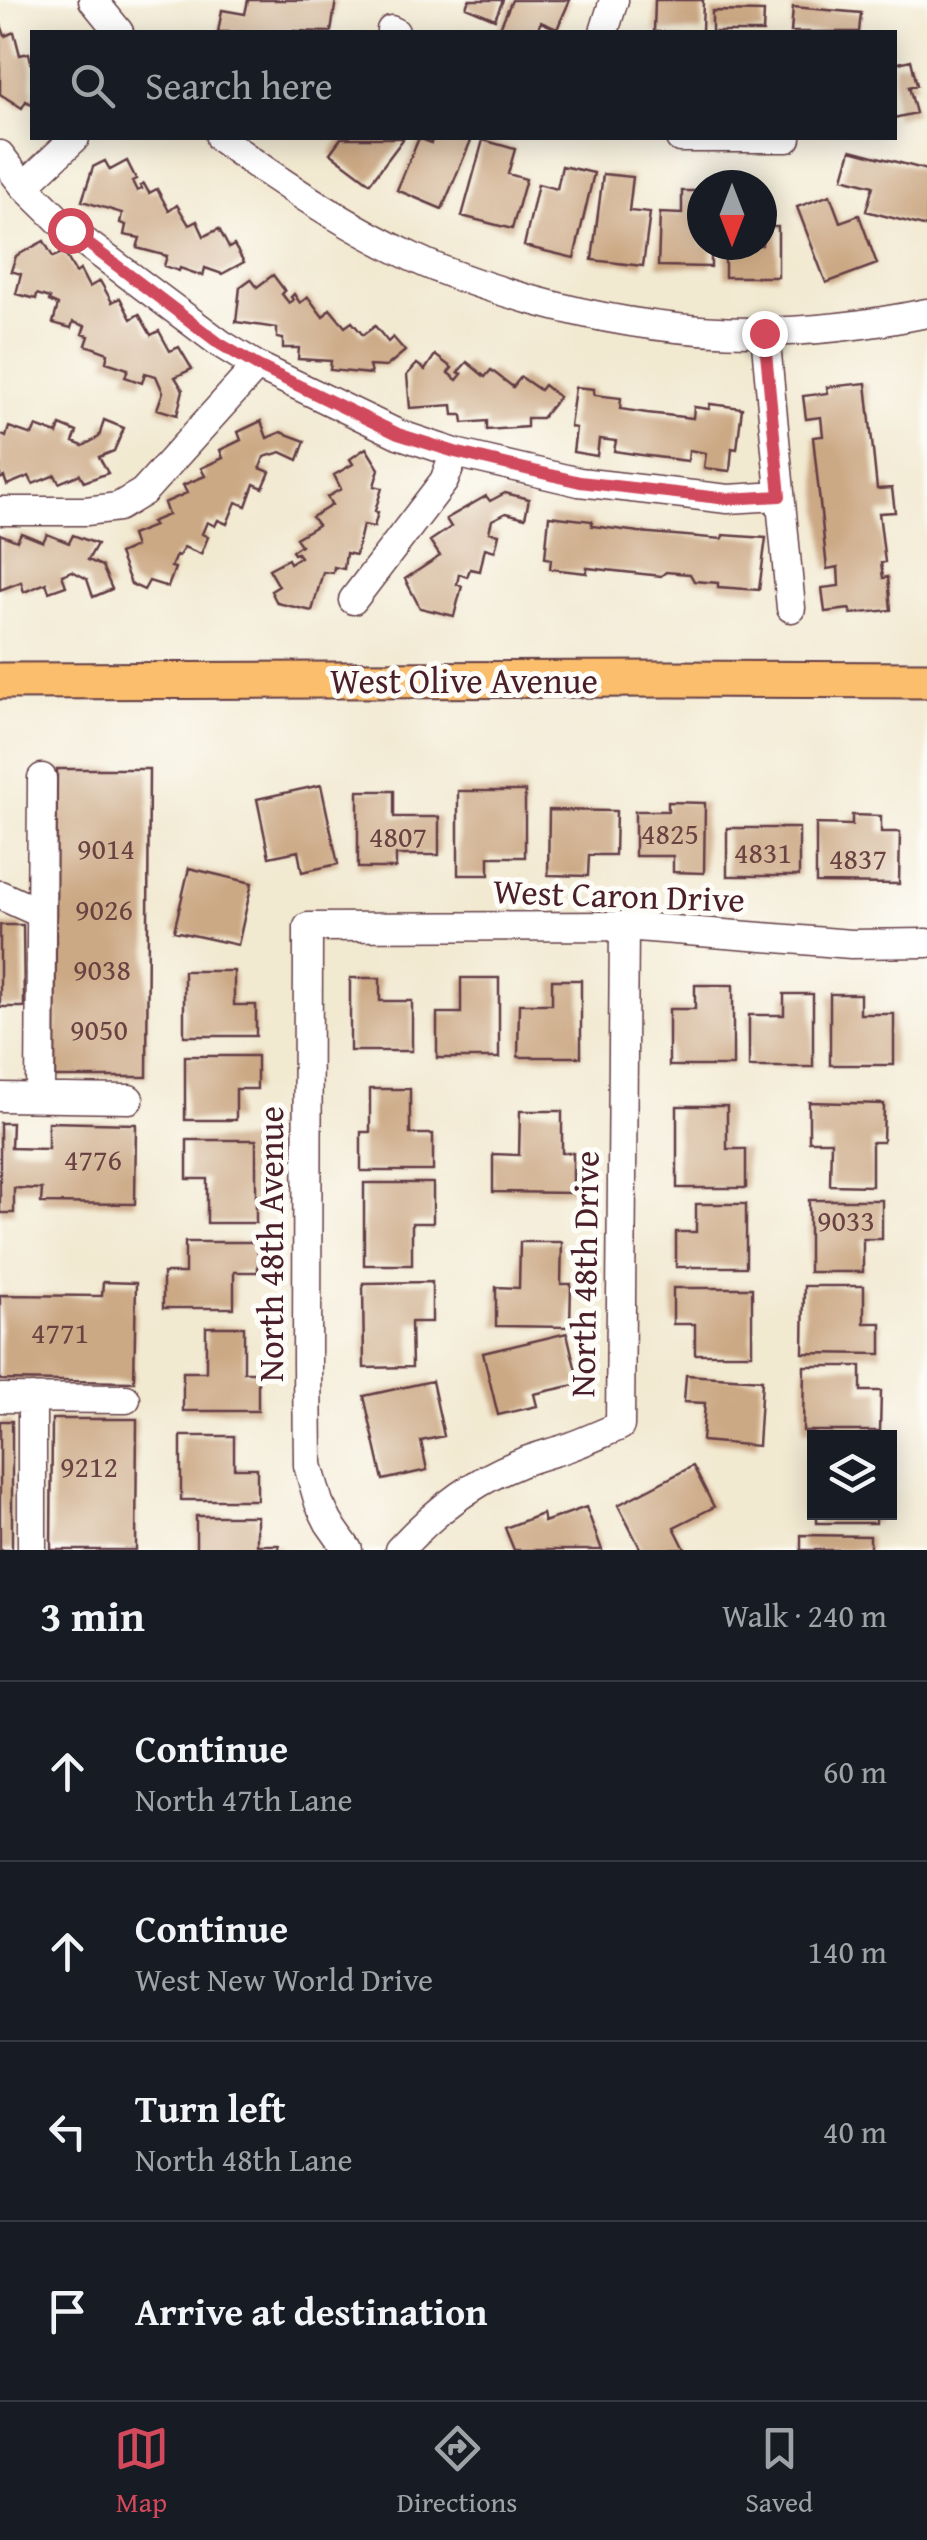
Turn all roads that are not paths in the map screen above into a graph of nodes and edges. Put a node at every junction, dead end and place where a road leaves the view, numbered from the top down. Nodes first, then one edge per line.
1 (93, 0) edge
2 (614, 0) edge
3 (116, 30) edge
4 (605, 30) edge
5 (73, 140) edge
6 (223, 140) edge
7 (0, 155) edge
8 (24, 186) junction
9 (927, 314) edge
10 (764, 333) junction
11 (258, 366) junction
12 (455, 452) junction
13 (780, 496) junction
14 (0, 511) edge
15 (353, 600) dead end
16 (791, 608) dead end
17 (927, 680) edge
18 (0, 681) edge
19 (42, 778) dead end
20 (0, 895) edge
21 (40, 913) junction
22 (624, 926) junction
23 (308, 927) joint
24 (927, 943) edge
25 (0, 1097) edge
26 (40, 1097) junction
27 (129, 1098) dead end
28 (0, 1398) edge
29 (32, 1398) junction
30 (126, 1399) dead end
31 (32, 1550) edge
32 (348, 1550) edge
33 (399, 1550) edge

1 - 3 street
2 - 4 street
5 - 8 street
6 - 10 street
7 - 8 street
8 - 11 street
9 - 10 street
10 - 13 street
11 - 12 street
11 - 14 street
12 - 13 street
12 - 15 street
13 - 16 street
17 - 18 main road, West Olive Avenue
19 - 21 street
20 - 21 street
21 - 26 street
22 - 23 street, West Caron Drive
22 - 24 street, West Caron Drive
22 - 33 street, North 48th Drive
23 - 32 street, North 48th Avenue
25 - 26 street
26 - 27 street
28 - 29 street
29 - 30 street
29 - 31 street

